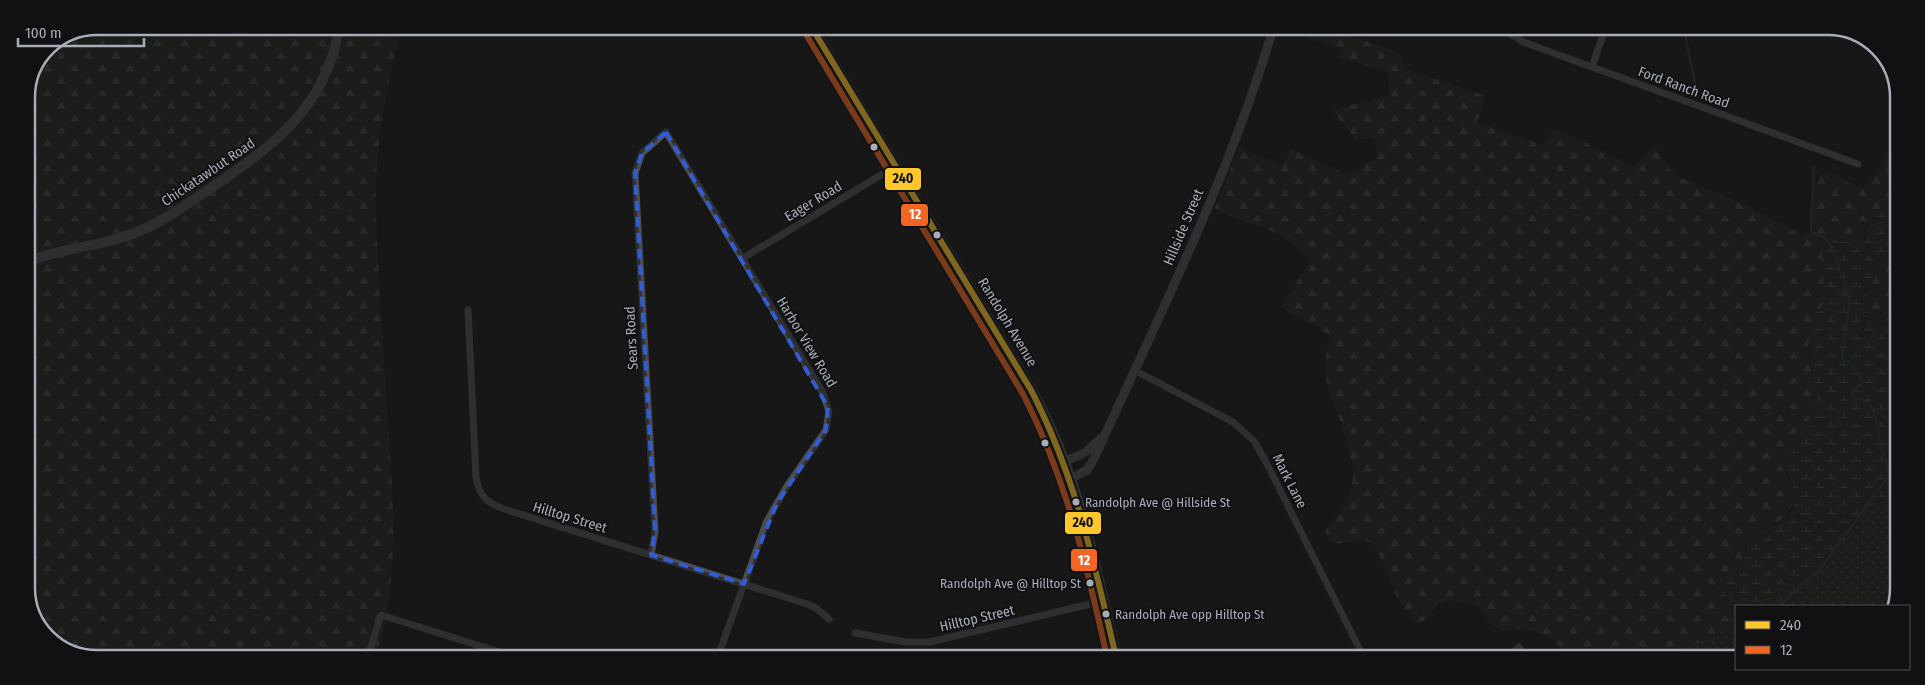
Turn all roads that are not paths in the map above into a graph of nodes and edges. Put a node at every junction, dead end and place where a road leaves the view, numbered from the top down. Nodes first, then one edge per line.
1 (337, 35) edge
2 (816, 35) edge
3 (1271, 35) edge
4 (1512, 35) edge
5 (1603, 35) edge
6 (1592, 67) junction
7 (666, 132) joint
8 (1858, 164) dead end
9 (896, 166) junction
10 (742, 258) junction
11 (35, 260) edge
12 (468, 310) dead end
13 (1134, 370) junction
14 (1107, 431) junction
15 (1066, 461) junction
16 (1072, 478) junction
17 (651, 555) junction
18 (744, 584) junction
19 (1104, 601) junction
20 (829, 619) dead end
21 (856, 633) dead end
22 (1519, 647) dead end
23 (370, 650) edge
24 (492, 650) edge
25 (720, 650) edge
26 (1114, 650) edge
27 (1360, 650) edge
28 (1516, 650) edge

1 - 11 main road, Chickatawbut Road
2 - 9 main road, Randolph Avenue
3 - 13 street, Hillside Street
4 - 6 street, Ford Ranch Road
5 - 6 street
6 - 8 street, Ford Ranch Road
7 - 10 street, Harbor View Road
7 - 17 street, Sears Road
9 - 10 street, Eager Road
9 - 15 main road, Randolph Avenue
10 - 18 street, Harbor View Road
12 - 17 street, Hilltop Street
13 - 14 street, Hillside Street
13 - 27 street, Mark Lane
14 - 15 street, Hillside Street
14 - 16 street, Hillside Street
15 - 16 main road, Randolph Avenue
16 - 19 main road, Randolph Avenue
17 - 18 street, Hilltop Street
18 - 20 street, Hilltop Street
18 - 25 street, Harbor View Road
19 - 21 street, Hilltop Street
19 - 26 main road, Randolph Avenue
22 - 28 street
23 - 24 street

